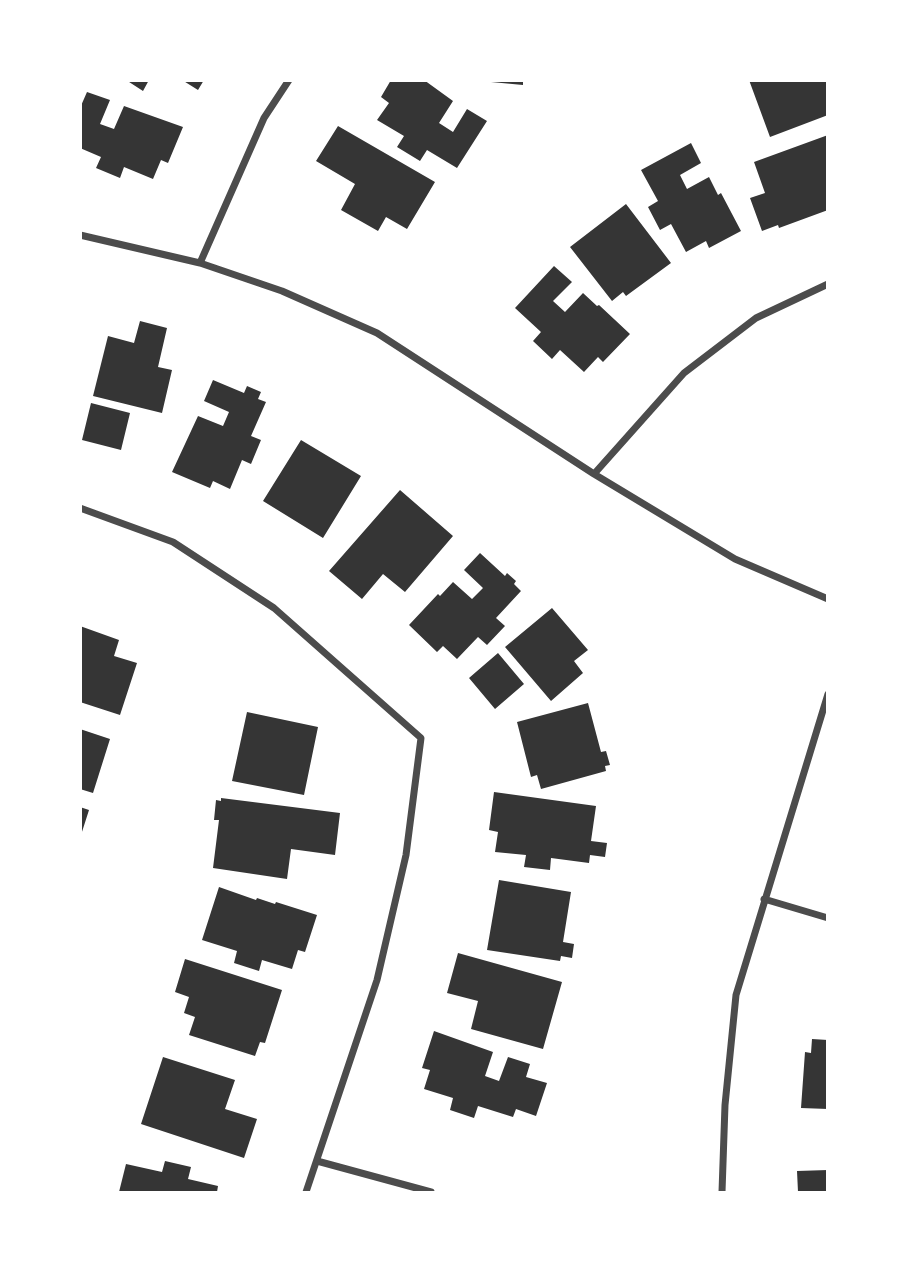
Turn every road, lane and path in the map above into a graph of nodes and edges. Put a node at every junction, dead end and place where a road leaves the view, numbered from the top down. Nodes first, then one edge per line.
1 (289, 80) edge
2 (80, 235) edge
3 (200, 263) junction
4 (828, 284) edge
5 (594, 474) junction
6 (80, 508) edge
7 (828, 599) edge
8 (828, 694) edge
9 (764, 899) junction
10 (828, 918) edge
11 (317, 1161) junction
12 (306, 1192) edge
13 (431, 1192) edge
14 (722, 1192) edge

1 - 3 street
2 - 3 street
3 - 5 street
4 - 5 street
5 - 7 street
6 - 11 street
8 - 9 street
9 - 10 street
9 - 14 street
11 - 12 street
11 - 13 street

